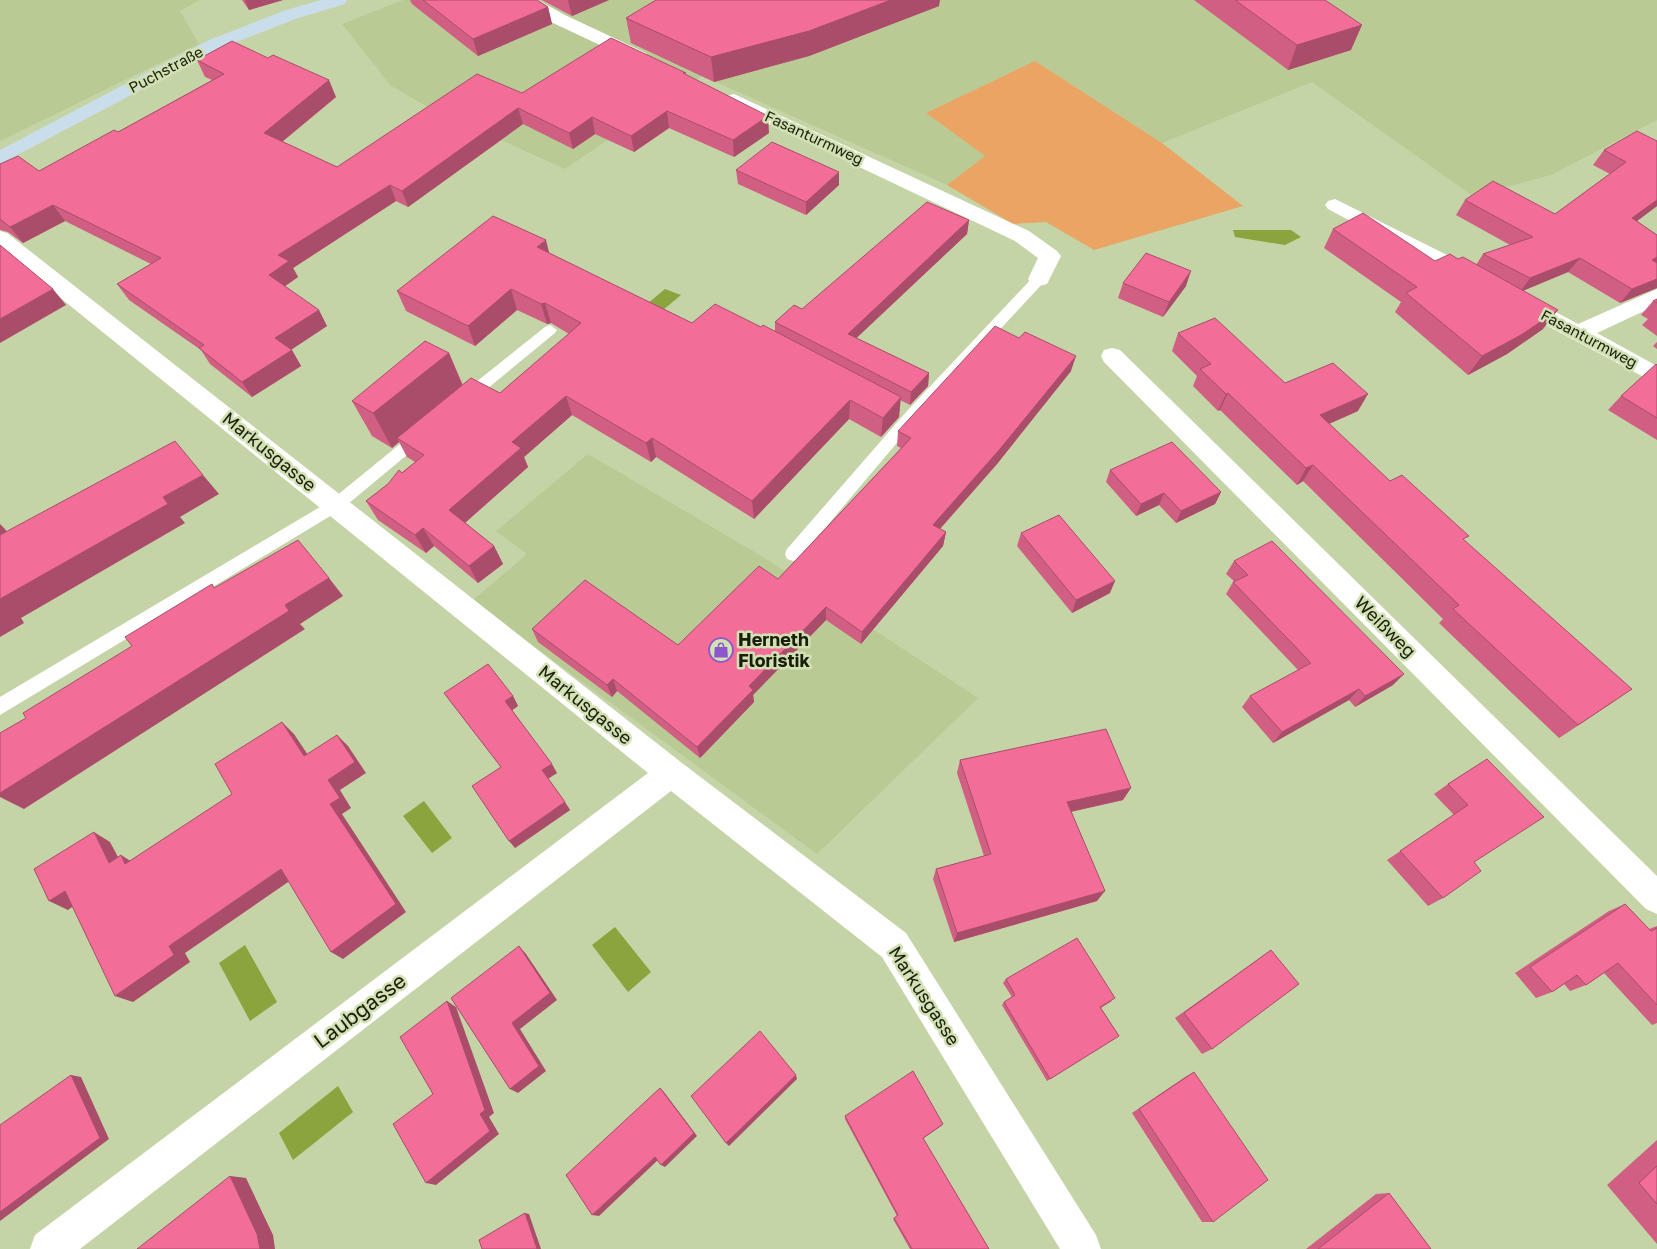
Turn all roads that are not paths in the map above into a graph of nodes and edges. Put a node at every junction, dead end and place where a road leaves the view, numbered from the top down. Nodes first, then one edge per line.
1 (338, 0) edge
2 (526, 0) edge
3 (653, 63) edge
4 (714, 91) edge
5 (0, 158) edge
6 (1335, 205) dead end
7 (0, 238) edge
8 (1039, 279) joint
9 (1657, 296) edge
10 (550, 330) edge
11 (1578, 333) junction
12 (1112, 356) dead end
13 (1657, 376) edge
14 (895, 406) edge
15 (451, 411) edge
16 (912, 415) junction
17 (435, 424) edge
18 (336, 505) junction
19 (793, 554) dead end
20 (0, 707) edge
21 (671, 773) junction
22 (1657, 898) edge
23 (56, 1247) edge
24 (1082, 1249) edge

1 - 5 main road, Puchstraße
2 - 3 street
4 - 8 street, Fasanturmweg
6 - 11 street, Fasanturmweg
7 - 18 street, Markusgasse
8 - 16 lane
9 - 11 street
10 - 15 lane
11 - 13 street, Fasanturmweg
12 - 22 street, Weißweg
14 - 16 lane
16 - 19 lane
17 - 18 lane
18 - 20 lane
18 - 21 street, Markusgasse
21 - 23 street, Laubgasse
21 - 24 street, Markusgasse

